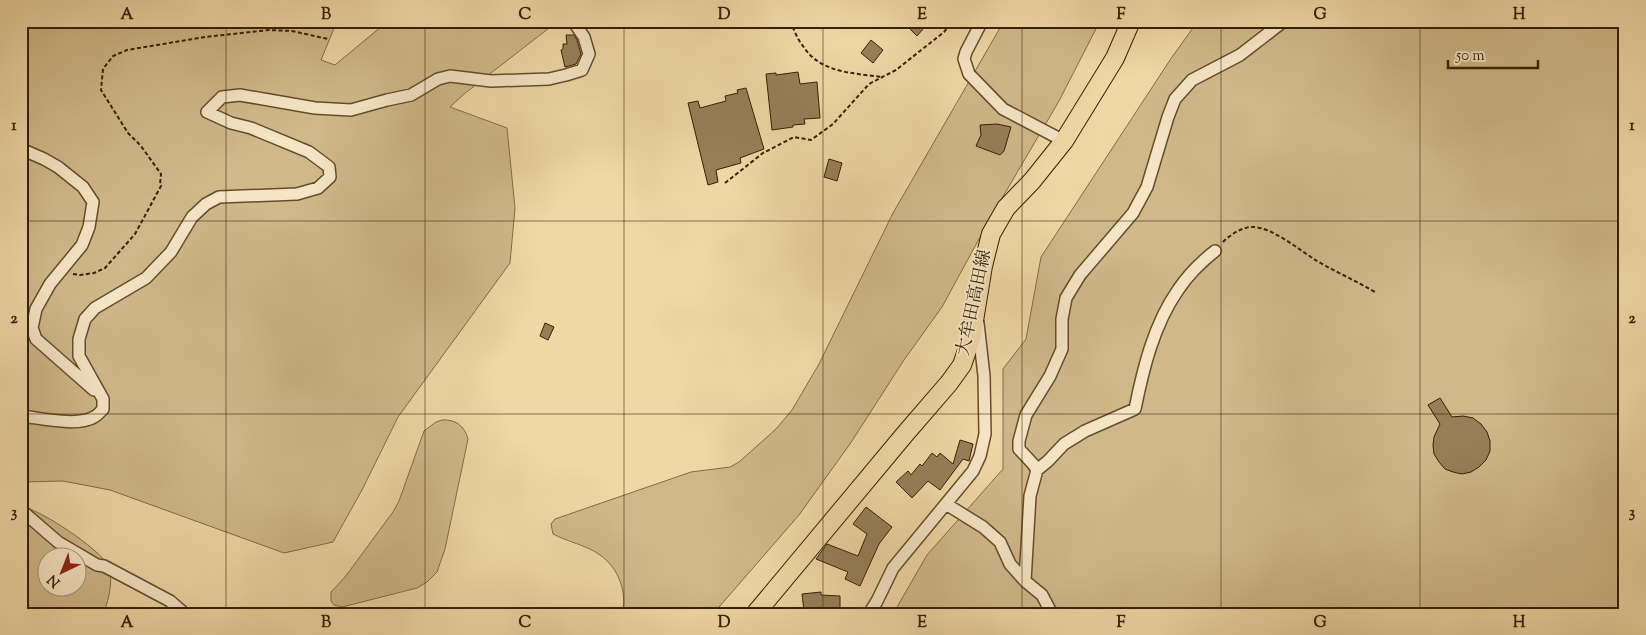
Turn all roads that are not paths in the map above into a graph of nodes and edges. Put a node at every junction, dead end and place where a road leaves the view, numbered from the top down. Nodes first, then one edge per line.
1 (573, 21) edge
2 (982, 21) edge
3 (1131, 21) edge
4 (1284, 21) edge
5 (1064, 141) junction
6 (21, 149) edge
7 (1214, 251) road end
8 (976, 308) junction
9 (103, 399) junction
10 (21, 416) edge
11 (1036, 470) junction
12 (946, 504) junction
13 (21, 510) edge
14 (1025, 581) junction
15 (185, 614) edge
16 (755, 614) edge
17 (869, 614) edge
18 (1052, 614) edge

1 - 9 street
2 - 5 street
3 - 5 main road, 大牟田高田線
4 - 11 street
5 - 8 main road, 大牟田高田線
6 - 9 street
7 - 11 street
8 - 12 street
8 - 16 main road, 大牟田高田線
9 - 10 street
11 - 14 street
12 - 14 street
12 - 17 street
13 - 15 street
14 - 18 street

